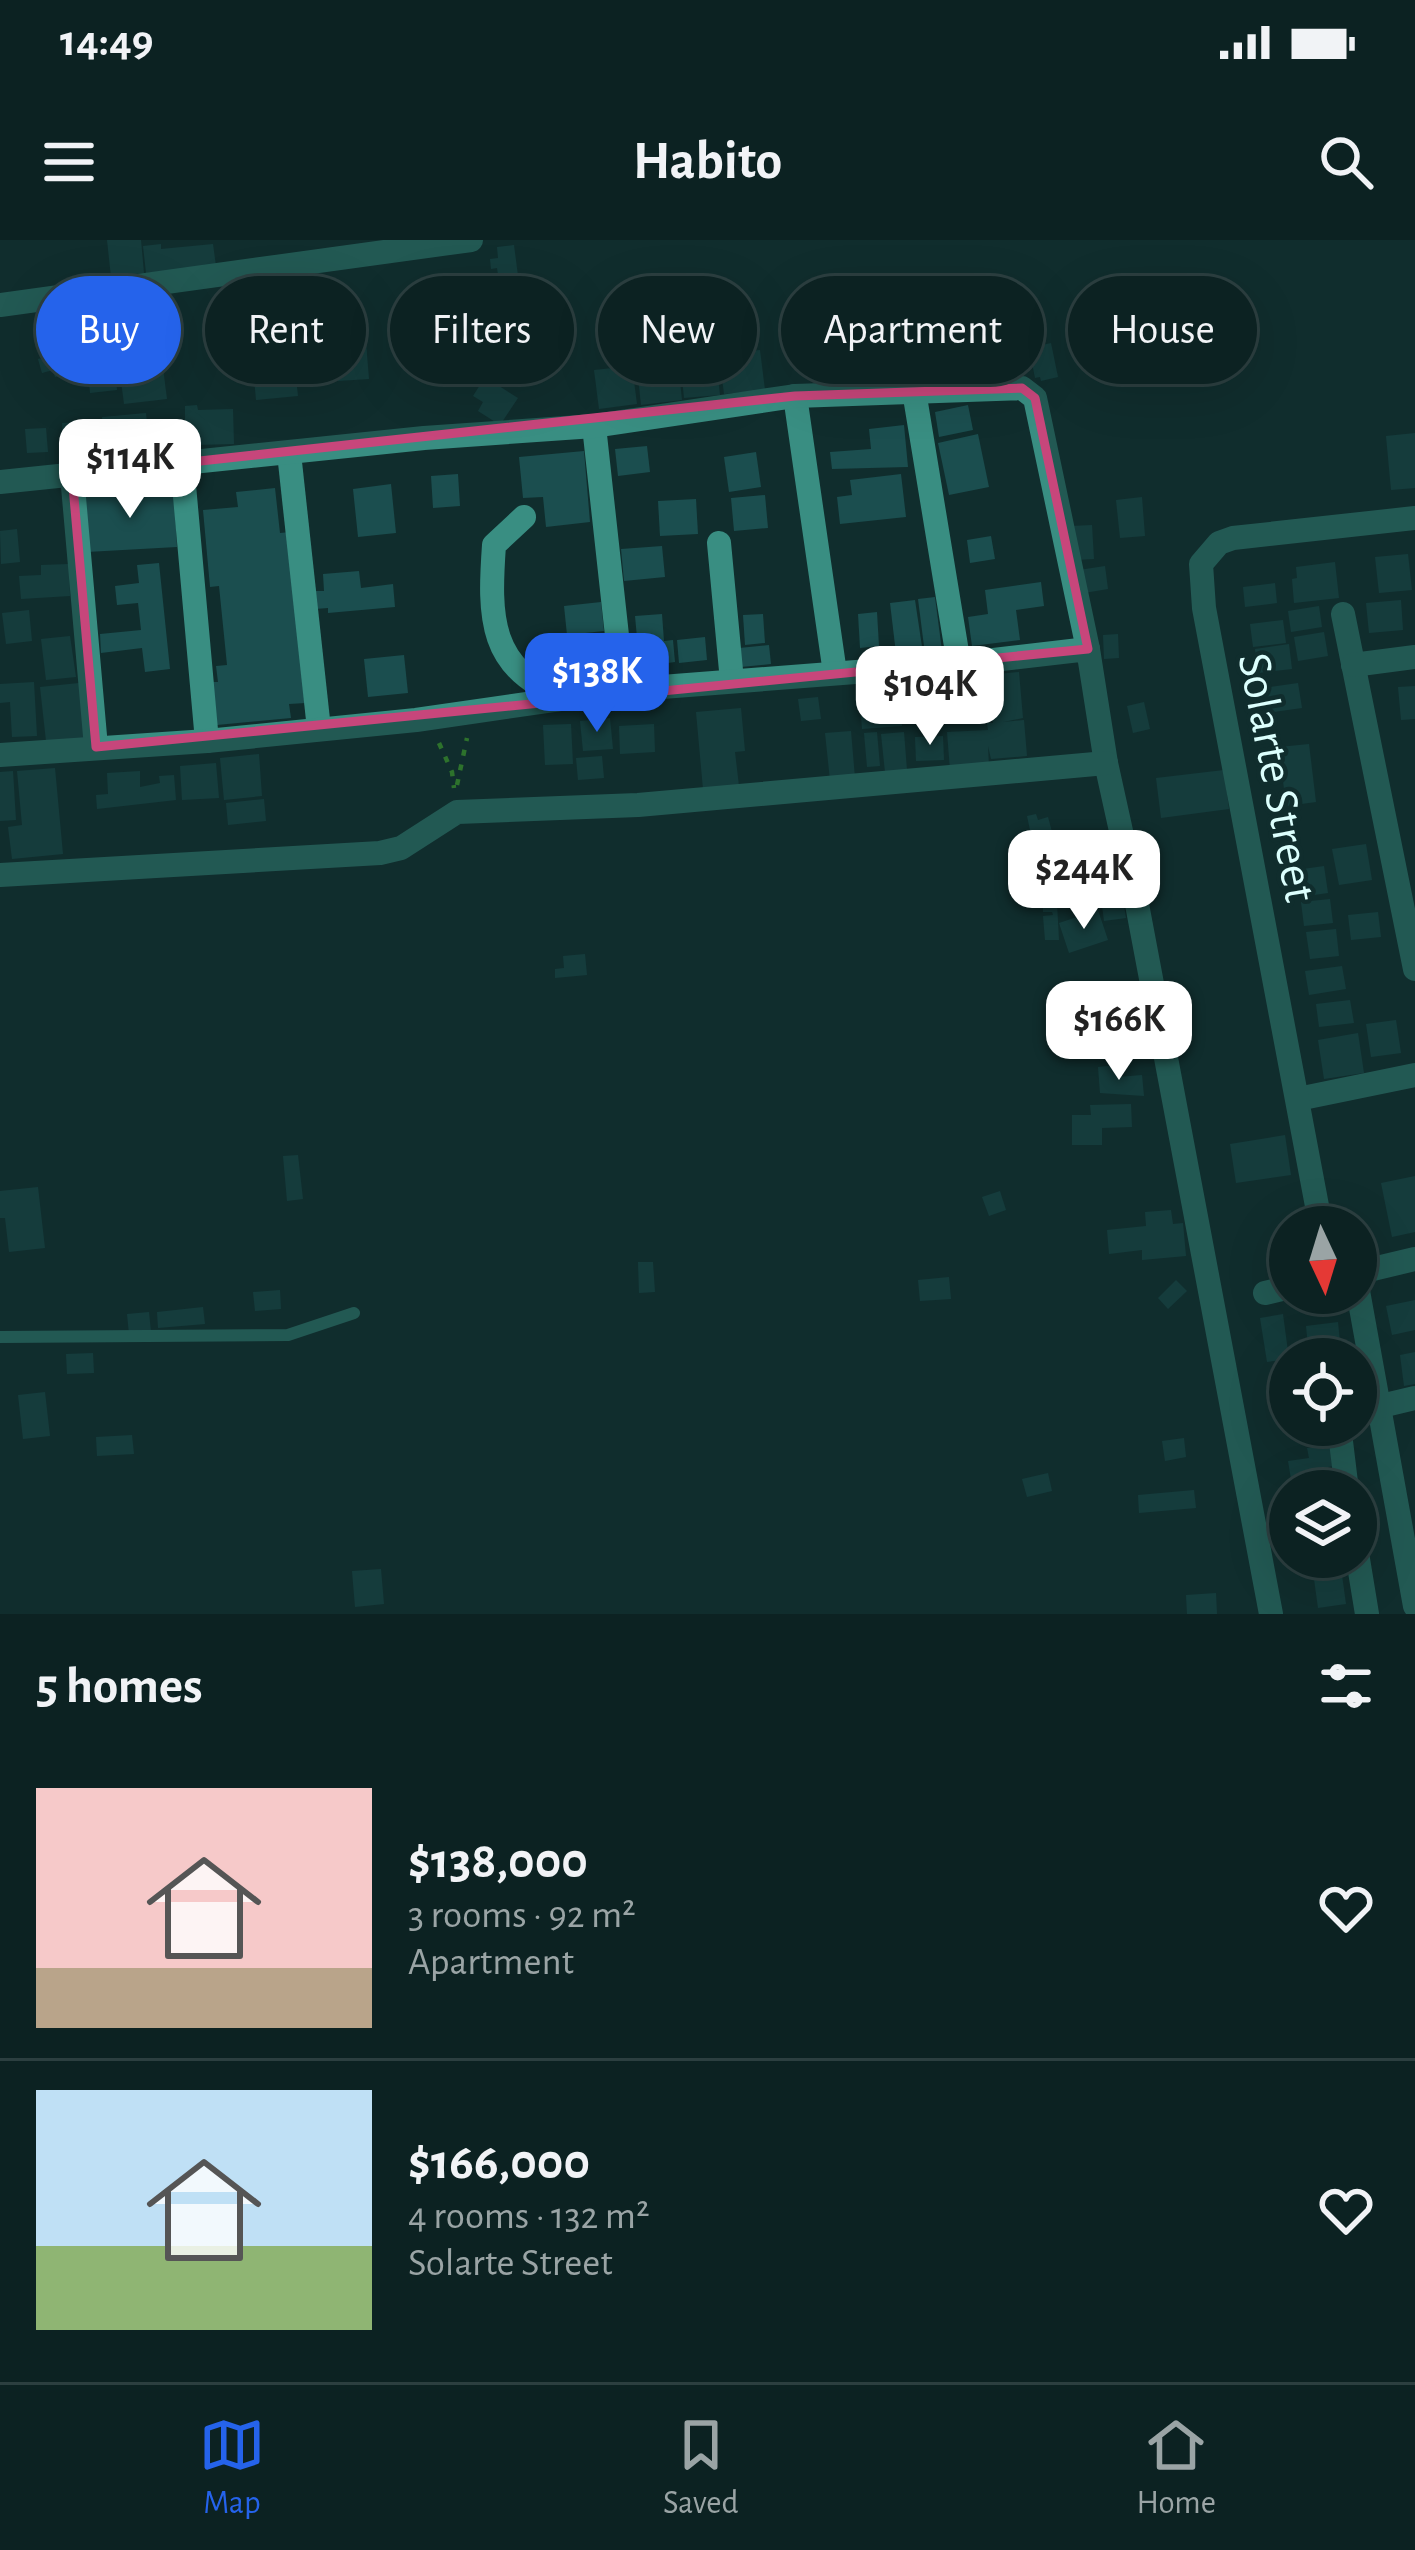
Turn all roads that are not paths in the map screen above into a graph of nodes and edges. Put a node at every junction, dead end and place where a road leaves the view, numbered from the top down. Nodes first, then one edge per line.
1 (471, 240) edge
2 (0, 304) edge
3 (914, 392) junction
4 (795, 396) junction
5 (594, 426) junction
6 (289, 453) junction
7 (182, 463) junction
8 (72, 475) junction
9 (0, 482) edge
10 (524, 517) dead end
11 (1415, 518) edge
12 (719, 543) dead end
13 (1343, 614) dead end
14 (1088, 650) junction
15 (1415, 657) edge
16 (959, 664) junction
17 (1353, 665) junction
18 (835, 673) junction
19 (732, 681) junction
20 (623, 690) junction
21 (568, 698) junction
22 (319, 729) junction
23 (208, 741) junction
24 (96, 747) junction
25 (0, 755) edge
26 (1106, 763) junction
27 (0, 874) edge
28 (1415, 969) edge
29 (1415, 1076) edge
30 (1298, 1100) junction
31 (1317, 1206) edge
32 (1415, 1259) edge
33 (1377, 1270) edge
34 (355, 1313) dead end
35 (0, 1337) edge
36 (1415, 1398) edge
37 (1377, 1407) edge
38 (1377, 1437) edge
39 (1407, 1521) edge
40 (1361, 1578) edge
41 (1415, 1606) edge
42 (1271, 1614) edge
43 (1367, 1614) edge

1 - 2 street
3 - 4 street
3 - 14 street
3 - 16 street
4 - 5 street
4 - 18 street
5 - 6 street
5 - 20 street
6 - 7 street
6 - 22 street
7 - 8 street
7 - 23 street
8 - 9 street
8 - 24 street
10 - 21 street
11 - 30 street, Solarte Street
12 - 19 street
13 - 17 street
14 - 16 street
14 - 26 street
15 - 17 street
16 - 18 street
17 - 28 street
18 - 19 street
19 - 20 street
20 - 21 street
21 - 22 street
22 - 23 street
23 - 24 street
24 - 25 street
26 - 27 street
26 - 42 street
29 - 30 street
30 - 31 street, Solarte Street
32 - 33 street
34 - 35 lane
36 - 37 street
38 - 39 street
39 - 41 street
40 - 43 street

